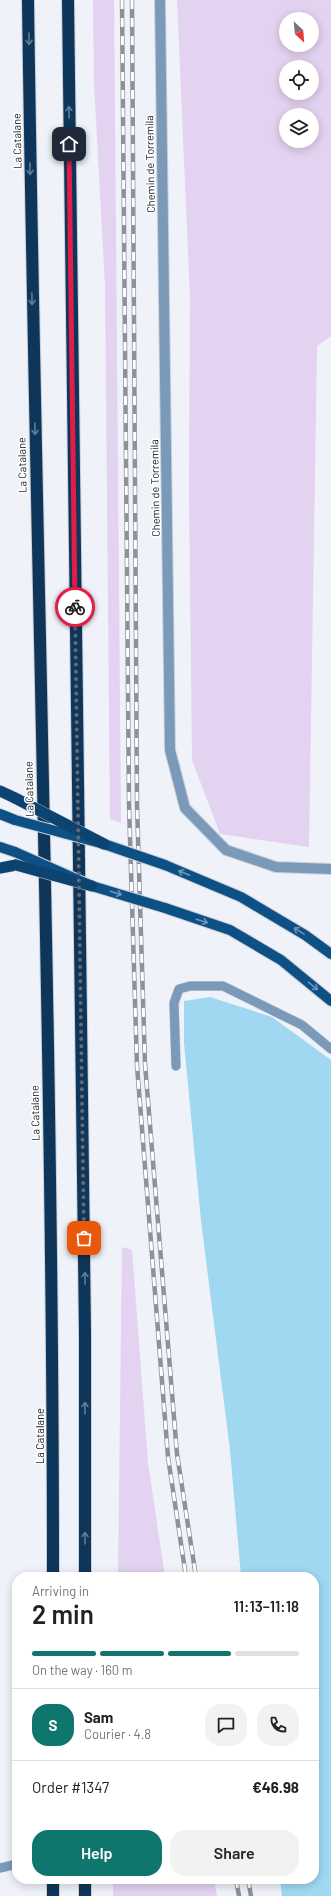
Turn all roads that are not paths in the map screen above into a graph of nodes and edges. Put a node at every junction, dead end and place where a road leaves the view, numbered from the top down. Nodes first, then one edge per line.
1 (28, 0) edge
2 (68, 0) edge
3 (160, 0) edge
4 (0, 790) edge
5 (0, 814) edge
6 (104, 844) junction
7 (0, 847) edge
8 (0, 868) edge
9 (331, 869) edge
10 (92, 886) junction
11 (331, 954) edge
12 (331, 1001) edge
13 (331, 1049) edge
14 (176, 1066) dead end
15 (53, 1572) edge
16 (85, 1572) edge
17 (12, 1865) edge
18 (0, 1868) edge
19 (53, 1884) edge
20 (85, 1884) edge
21 (53, 1896) edge
22 (85, 1896) edge

1 -> 15 highway, La Catalane
16 -> 2 highway
3 - 9 street, Chemin de Torremila
4 - 6 highway, bridge
5 - 6 main road, bridge
11 -> 6 main road, bridge
7 - 10 main road, bridge
8 - 10 highway, bridge
10 -> 12 main road, bridge
13 - 14 lane
17 - 18 lane
19 - 21 highway
20 - 22 highway

